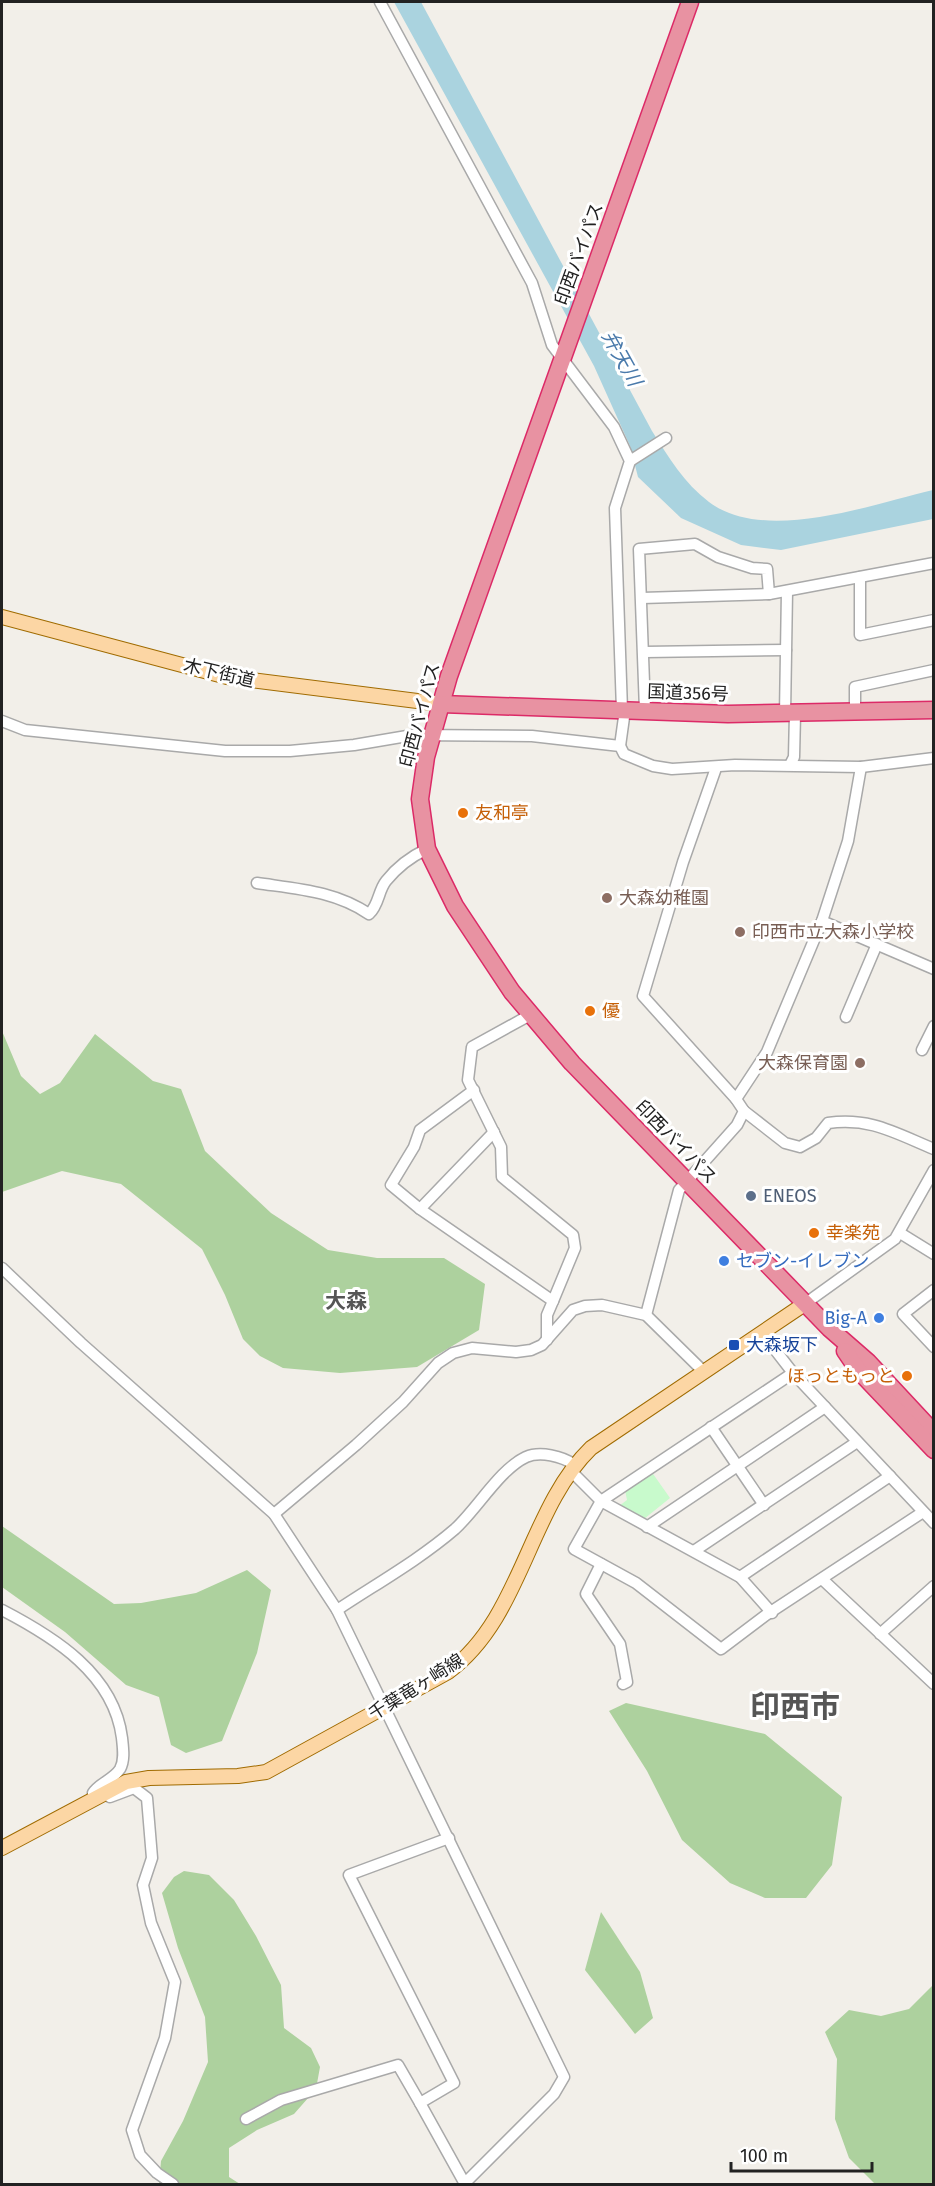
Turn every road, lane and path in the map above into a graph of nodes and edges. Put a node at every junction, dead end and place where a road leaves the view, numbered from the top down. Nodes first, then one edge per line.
1 (380, 2) edge
2 (690, 2) edge
3 (565, 350) junction
4 (666, 438) dead end
5 (630, 461) junction
6 (933, 563) edge
7 (860, 577) junction
8 (787, 591) junction
9 (769, 594) junction
10 (642, 598) junction
11 (2, 617) edge
12 (933, 620) edge
13 (786, 650) junction
14 (645, 651) junction
15 (933, 670) edge
16 (441, 704) junction
17 (623, 710) junction
18 (645, 710) junction
19 (933, 710) edge
20 (790, 714) junction
21 (855, 714) junction
22 (2, 721) edge
23 (431, 735) junction
24 (620, 746) junction
25 (933, 758) edge
26 (790, 765) junction
27 (861, 766) junction
28 (716, 768) junction
29 (427, 849) junction
30 (257, 883) dead end
31 (822, 921) junction
32 (877, 944) junction
33 (933, 969) edge
34 (530, 1015) junction
35 (846, 1017) dead end
36 (933, 1026) edge
37 (922, 1050) dead end
38 (474, 1090) junction
39 (736, 1100) junction
40 (744, 1111) junction
41 (494, 1132) junction
42 (933, 1149) edge
43 (933, 1170) edge
44 (685, 1180) junction
45 (420, 1209) junction
46 (900, 1233) junction
47 (933, 1254) edge
48 (2, 1268) edge
49 (933, 1290) edge
50 (553, 1301) junction
51 (806, 1303) junction
52 (646, 1315) junction
53 (829, 1328) junction
54 (762, 1333) junction
55 (547, 1340) junction
56 (933, 1347) edge
57 (704, 1372) junction
58 (793, 1373) junction
59 (825, 1407) junction
60 (711, 1427) junction
61 (933, 1432) edge
62 (857, 1442) junction
63 (933, 1450) edge
64 (737, 1466) junction
65 (573, 1468) junction
66 (890, 1476) junction
67 (601, 1502) junction
68 (764, 1505) junction
69 (923, 1512) junction
70 (274, 1514) junction
71 (933, 1523) edge
72 (647, 1527) junction
73 (694, 1551) junction
74 (601, 1564) junction
75 (740, 1577) junction
76 (822, 1579) junction
77 (933, 1586) edge
78 (2, 1610) edge
79 (337, 1610) junction
80 (772, 1613) junction
81 (880, 1634) junction
82 (623, 1684) dead end
83 (933, 1684) edge
84 (386, 1708) junction
85 (104, 1793) junction
86 (449, 1838) junction
87 (2, 1848) edge
88 (420, 2103) junction
89 (246, 2120) dead end
90 (173, 2184) edge
91 (465, 2184) edge

1 - 3 street
2 - 3 highway, 印西バイパス
3 - 5 street
3 - 16 highway, 印西バイパス
4 - 5 street
5 - 17 street
6 - 7 street
7 - 8 street
7 - 12 street
8 - 9 street
8 - 13 street
9 - 10 street
9 - 10 street
10 - 14 street
11 - 16 main road, 木下街道
13 - 14 street
13 - 20 street
14 - 18 street
15 - 21 street
16 - 17 highway, 国道356号
16 - 23 highway, 印西バイパス
17 - 18 highway, 国道356号
17 - 24 street
18 - 20 highway, 国道356号
19 - 21 highway, 国道356号
20 - 21 highway, 国道356号
20 - 26 street
22 - 23 street
23 - 24 street
23 - 29 highway, 印西バイパス
24 - 28 street
25 - 27 street
26 - 27 street
26 - 28 street
27 - 31 street
28 - 39 street
29 - 30 street
29 - 34 highway, 印西バイパス
31 - 32 street
31 - 39 street
32 - 33 street
32 - 35 street
34 - 38 street
34 - 44 highway, 印西バイパス
36 - 37 street
38 - 41 street
38 - 45 street
39 - 40 street
40 - 42 street
40 - 44 street
41 - 45 street
41 - 50 street
43 - 46 street
44 - 51 highway, 印西バイパス
44 - 52 street
45 - 50 street
46 - 47 street
46 - 51 street
48 - 70 street
49 - 56 street
50 - 55 street
51 - 53 highway, 印西バイパス
51 - 54 main road, 千葉竜ヶ崎線
52 - 55 street
52 - 57 street
53 - 61 highway, 印西バイパス
53 - 63 highway, 印西バイパス
54 - 57 main road, 千葉竜ヶ崎線
54 - 58 street
55 - 70 street
57 - 65 main road, 千葉竜ヶ崎線
58 - 59 street
58 - 60 street
59 - 62 street
59 - 64 street
60 - 64 street
60 - 67 street
62 - 66 street
62 - 68 street
64 - 68 street
64 - 72 street
65 - 67 street
65 - 79 street
65 - 84 main road, 千葉竜ヶ崎線
66 - 69 street
66 - 75 street
67 - 72 street
67 - 74 street
68 - 73 street
69 - 71 street
69 - 76 street
70 - 79 street
72 - 73 street
73 - 75 street
74 - 80 street
74 - 82 street
75 - 80 street
76 - 80 street
76 - 81 street
77 - 81 street
78 - 85 street
79 - 84 street
81 - 83 street
84 - 85 main road, 千葉竜ヶ崎線
84 - 86 street
85 - 87 main road, 千葉竜ヶ崎線
85 - 90 street
86 - 88 street
86 - 91 street
88 - 89 street
88 - 91 street

